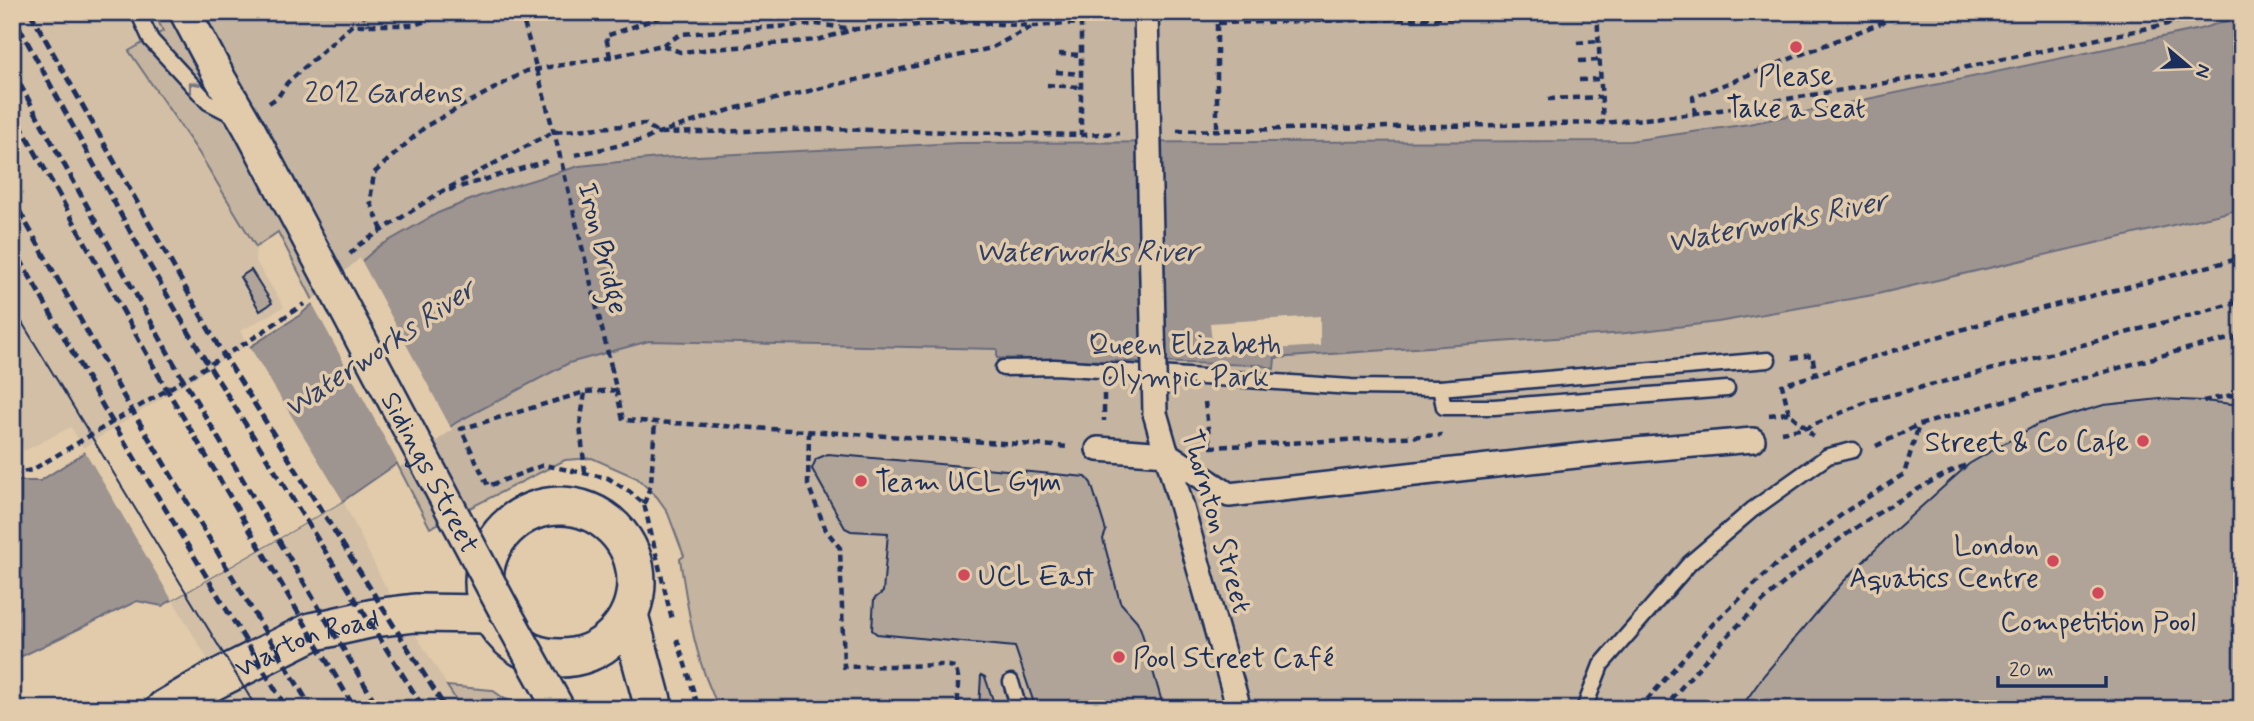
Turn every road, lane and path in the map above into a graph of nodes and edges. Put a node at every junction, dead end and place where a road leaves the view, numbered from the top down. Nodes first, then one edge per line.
1 (138, 12) edge
2 (185, 12) edge
3 (362, 12) edge
4 (453, 12) edge
5 (521, 12) edge
6 (675, 12) edge
7 (967, 12) edge
8 (1146, 12) edge
9 (1217, 12) edge
10 (1529, 12) edge
11 (1597, 12) edge
12 (1909, 12) edge
13 (2168, 12) edge
14 (2208, 12) edge
15 (1506, 13) edge
16 (1459, 15) edge
17 (967, 22) junction
18 (1218, 23) junction
19 (2172, 23) junction
20 (368, 25) junction
21 (1034, 26) junction
22 (856, 29) junction
23 (1598, 41) junction
24 (1577, 43) dead end
25 (662, 46) junction
26 (1059, 54) dead end
27 (1081, 55) junction
28 (610, 57) junction
29 (1599, 60) junction
30 (1579, 61) dead end
31 (536, 69) junction
32 (1056, 72) dead end
33 (1081, 74) junction
34 (1600, 79) junction
35 (1579, 80) dead end
36 (1047, 85) dead end
37 (1081, 87) junction
38 (1601, 97) junction
39 (1548, 99) dead end
40 (1695, 114) junction
41 (1602, 123) junction
42 (247, 125) junction
43 (1217, 129) junction
44 (1177, 131) dead end
45 (553, 132) junction
46 (658, 133) junction
47 (1122, 133) dead end
48 (1081, 135) junction
49 (575, 155) dead end
50 (547, 161) dead end
51 (441, 192) junction
52 (382, 230) junction
53 (2242, 258) edge
54 (346, 259) dead end
55 (2242, 301) edge
56 (305, 303) dead end
57 (2242, 336) edge
58 (1803, 357) dead end
59 (1768, 360) dead end
60 (1003, 368) dead end
61 (1816, 375) junction
62 (1440, 388) junction
63 (1727, 389) dead end
64 (617, 390) junction
65 (585, 392) junction
66 (1104, 397) dead end
67 (2242, 397) edge
68 (2203, 401) dead end
69 (1206, 411) dead end
70 (1789, 413) dead end
71 (1104, 416) dead end
72 (655, 421) junction
73 (1919, 425) junction
74 (809, 431) junction
75 (1753, 440) joint
76 (1210, 447) dead end
77 (1098, 449) joint
78 (1853, 450) joint
79 (1167, 454) junction
80 (1969, 464) dead end
81 (585, 472) junction
82 (12, 474) edge
83 (644, 504) junction
84 (636, 534) junction
85 (484, 568) junction
86 (415, 614) junction
87 (490, 614) junction
88 (629, 615) junction
89 (672, 621) dead end
90 (675, 633) dead end
91 (595, 650) junction
92 (1010, 682) dead end
93 (655, 705) edge
94 (698, 707) edge
95 (165, 709) edge
96 (559, 709) edge
97 (690, 709) edge
98 (958, 709) edge
99 (1019, 709) edge
100 (1239, 709) edge
101 (1584, 709) edge
102 (1639, 709) edge
103 (1664, 709) edge

42 -> 1 lane
2 - 42 street, Sidings Street
3 - 20 path
4 - 20 path
5 - 31 path, Iron Bridge
6 - 28 path
7 - 17 path
8 - 79 street, Thornton Street, bridge
9 - 18 path
10 - 15 path
11 - 23 path
12 - 40 path
13 - 19 path
14 - 19 path
15 - 16 path
16 - 18 path
17 - 21 path
17 - 22 path
18 - 43 path
19 - 40 path
20 - 42 path
21 - 27 path
21 - 46 path
22 - 25 path
22 - 25 path
23 - 24 path
23 - 29 path
25 - 28 path
26 - 27 path
27 - 33 path
28 - 31 path
29 - 30 path
29 - 34 path
31 - 45 path, Iron Bridge
31 - 52 path
32 - 33 path
33 - 37 path
34 - 35 path
34 - 38 path
36 - 37 path
37 - 48 path
38 - 39 path
38 - 41 path
40 - 41 path
41 - 43 path
42 - 96 street, Sidings Street, bridge
43 - 44 path
45 - 46 path
45 - 51 path
45 - 64 path, Iron Bridge, bridge
46 - 48 path
46 - 49 path
47 - 48 path
50 - 51 path
51 - 52 path
52 - 54 path
53 - 61 path
55 - 75 path
56 - 82 path
57 - 73 path
58 - 61 path
59 - 62 lane
60 - 62 lane
61 - 70 path
62 - 63 lane
64 - 65 path
64 - 72 path, Iron Bridge
65 - 81 path
65 - 81 path
66 - 71 path
67 - 68 path
69 - 76 path
72 - 74 path
72 - 83 path
73 - 78 path
73 - 102 path
74 - 77 path
74 - 98 path
75 - 79 street
77 - 79 street
78 - 101 lane
79 - 100 street, Thornton Street
80 - 103 path
81 - 83 path
83 - 84 path
84 - 85 street
84 - 88 street
84 - 89 path
85 - 86 street, Warton Road
85 - 87 street
86 - 87 street, Warton Road
86 - 95 street, Warton Road
87 - 91 street
88 - 91 street
88 - 93 street
90 - 94 path
91 - 93 street
92 - 99 lane
94 - 97 path

